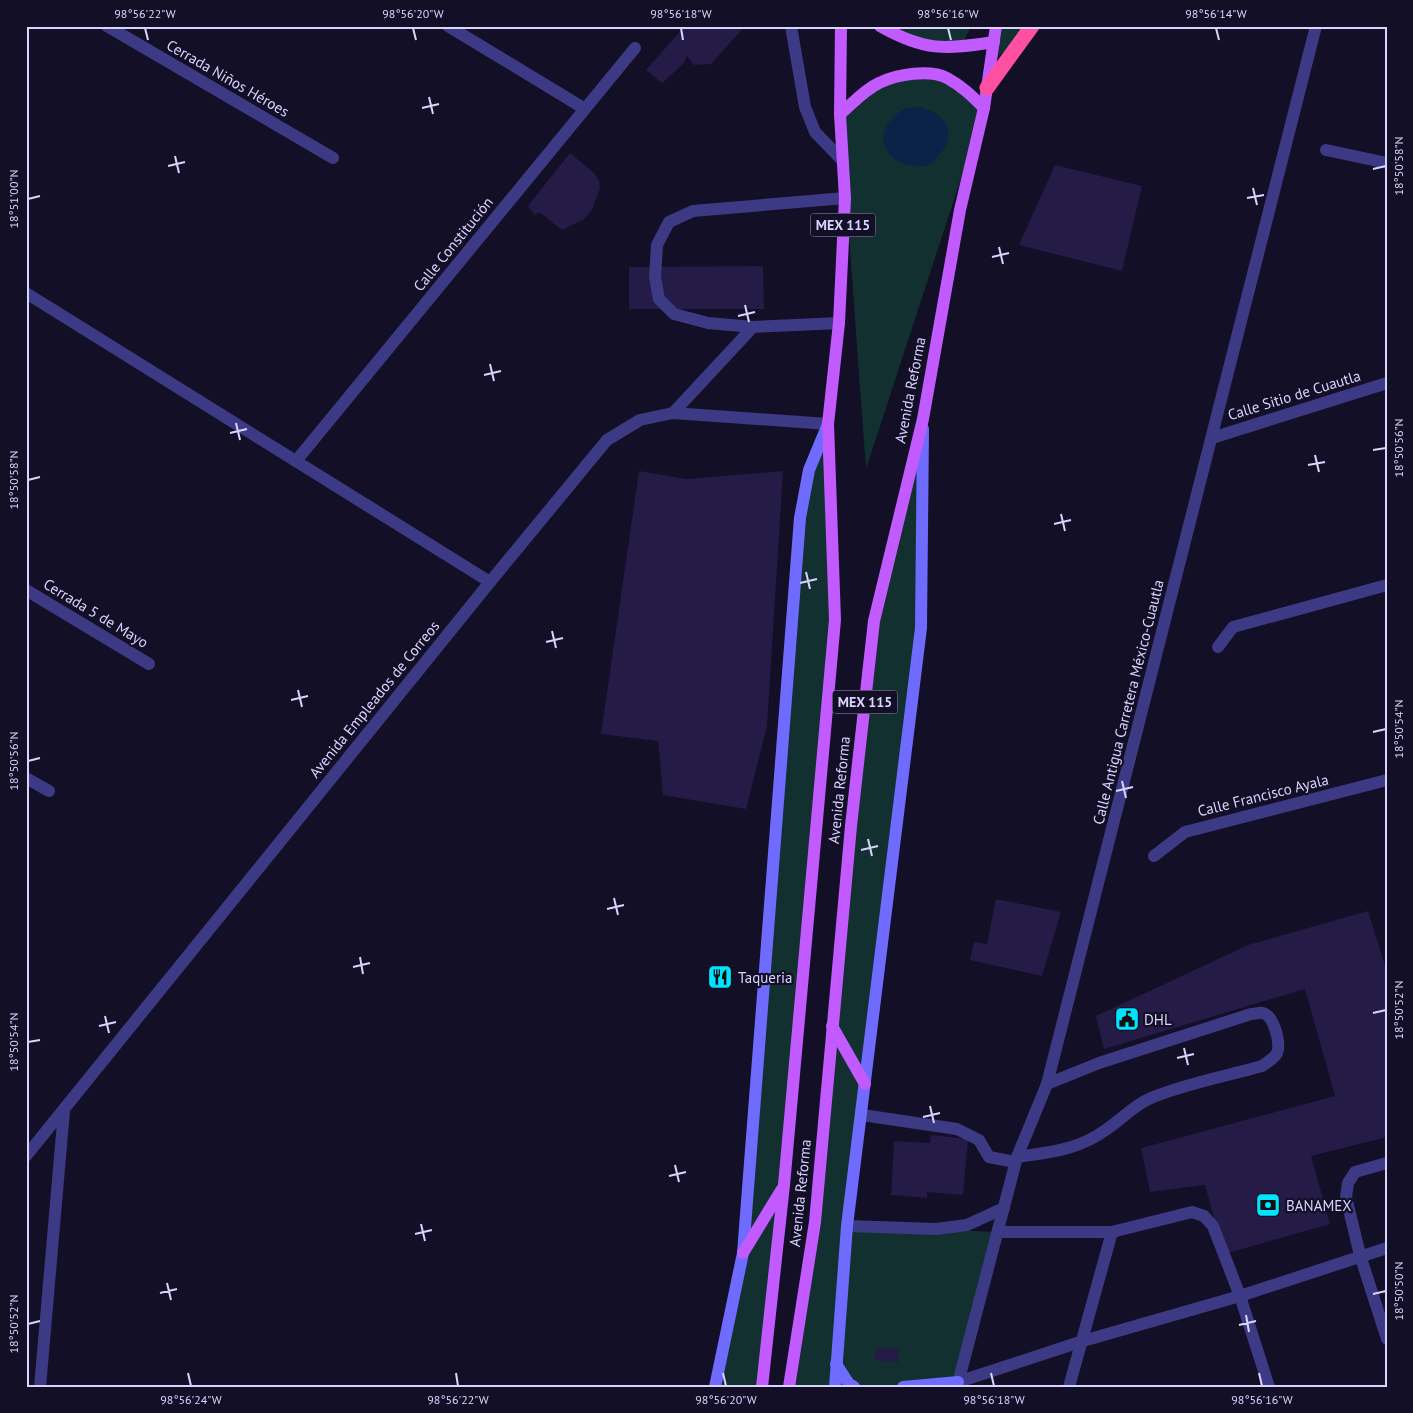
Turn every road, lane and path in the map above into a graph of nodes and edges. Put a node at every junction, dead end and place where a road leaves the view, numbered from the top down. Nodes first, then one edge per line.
1 (107, 26) edge
2 (448, 26) edge
3 (791, 26) edge
4 (841, 26) edge
5 (880, 26) edge
6 (996, 26) edge
7 (1032, 26) edge
8 (1316, 26) edge
9 (994, 42) junction
10 (635, 48) dead end
11 (987, 88) junction
12 (984, 108) junction
13 (585, 110) junction
14 (840, 114) junction
15 (1326, 150) dead end
16 (333, 158) dead end
17 (843, 161) junction
18 (1387, 163) edge
19 (844, 198) junction
20 (26, 293) edge
21 (839, 323) junction
22 (753, 327) junction
23 (1386, 388) edge
24 (673, 413) junction
25 (922, 419) junction
26 (828, 424) junction
27 (1212, 438) junction
28 (296, 461) junction
29 (490, 582) junction
30 (1387, 585) edge
31 (26, 590) edge
32 (1218, 647) dead end
33 (149, 664) dead end
34 (26, 778) edge
35 (1387, 780) edge
36 (49, 791) dead end
37 (1154, 856) dead end
38 (832, 1026) junction
39 (865, 1084) junction
40 (1047, 1084) junction
41 (64, 1111) junction
42 (862, 1115) junction
43 (26, 1156) edge
44 (1016, 1159) junction
45 (1387, 1163) edge
46 (784, 1185) junction
47 (1004, 1208) junction
48 (847, 1226) junction
49 (998, 1232) junction
50 (1112, 1232) junction
51 (1387, 1248) edge
52 (743, 1252) junction
53 (1360, 1256) junction
54 (1240, 1296) junction
55 (1387, 1339) edge
56 (1083, 1341) junction
57 (836, 1364) junction
58 (954, 1385) edge
59 (40, 1387) edge
60 (715, 1387) edge
61 (762, 1387) edge
62 (789, 1387) edge
63 (835, 1387) edge
64 (854, 1387) edge
65 (903, 1387) edge
66 (1069, 1387) edge
67 (1269, 1387) edge

1 - 16 street, Cerrada Niños Héroes
2 - 13 street
3 - 17 street
4 - 14 main road, Avenida Reforma / MEX 115
5 - 9 main road
6 - 9 main road, Avenida Reforma / MEX 115
7 - 11 highway
8 - 27 street, Calle Antigua Carretera México-Cuautla
9 - 11 main road, Avenida Reforma / MEX 115
10 - 13 street, Calle Constitución
11 - 12 main road, Avenida Reforma / MEX 115
12 - 14 main road
12 - 25 main road, Avenida Reforma / MEX 115
13 - 28 street, Calle Constitución
14 - 17 main road, Avenida Reforma / MEX 115
15 - 18 street
17 - 19 main road, Avenida Reforma / MEX 115
19 - 21 main road, Avenida Reforma / MEX 115
19 - 22 street
20 - 28 street
21 - 22 street
21 - 26 main road, Avenida Reforma / MEX 115
22 - 24 street
23 - 27 street, Calle Sitio de Cuautla
24 - 26 street, Avenida Empleados de Correos
24 - 29 street, Avenida Empleados de Correos
25 - 38 main road, Avenida Reforma / MEX 115
25 - 39 street
26 - 46 main road, Avenida Reforma / MEX 115
26 - 52 street
27 - 40 street, Calle Antigua Carretera México-Cuautla
28 - 29 street
29 - 41 street, Avenida Empleados de Correos
30 - 32 street
31 - 33 street, Cerrada 5 de Mayo
34 - 36 street
35 - 37 street, Calle Francisco Ayala
38 - 39 main road
38 - 62 main road, Avenida Reforma / MEX 115
39 - 42 street
40 - 44 street, Calle Antigua Carretera México-Cuautla
40 - 44 street
41 - 43 street, Avenida Empleados de Correos
41 - 59 street
42 - 44 street
42 - 48 street
44 - 47 street, Calle Antigua Carretera México-Cuautla
45 - 53 street
46 - 52 main road
46 - 61 main road, Avenida Reforma / MEX 115
47 - 48 street
47 - 49 street, Calle Antigua Carretera México-Cuautla
48 - 57 street
49 - 50 street
49 - 58 street, Calle Antigua Carretera México-Cuautla
50 - 54 street
50 - 56 street
51 - 53 street
52 - 60 street
53 - 54 street
53 - 55 street
54 - 56 street
54 - 67 street
56 - 58 street
56 - 66 street
57 - 63 street
57 - 64 street
58 - 65 street

